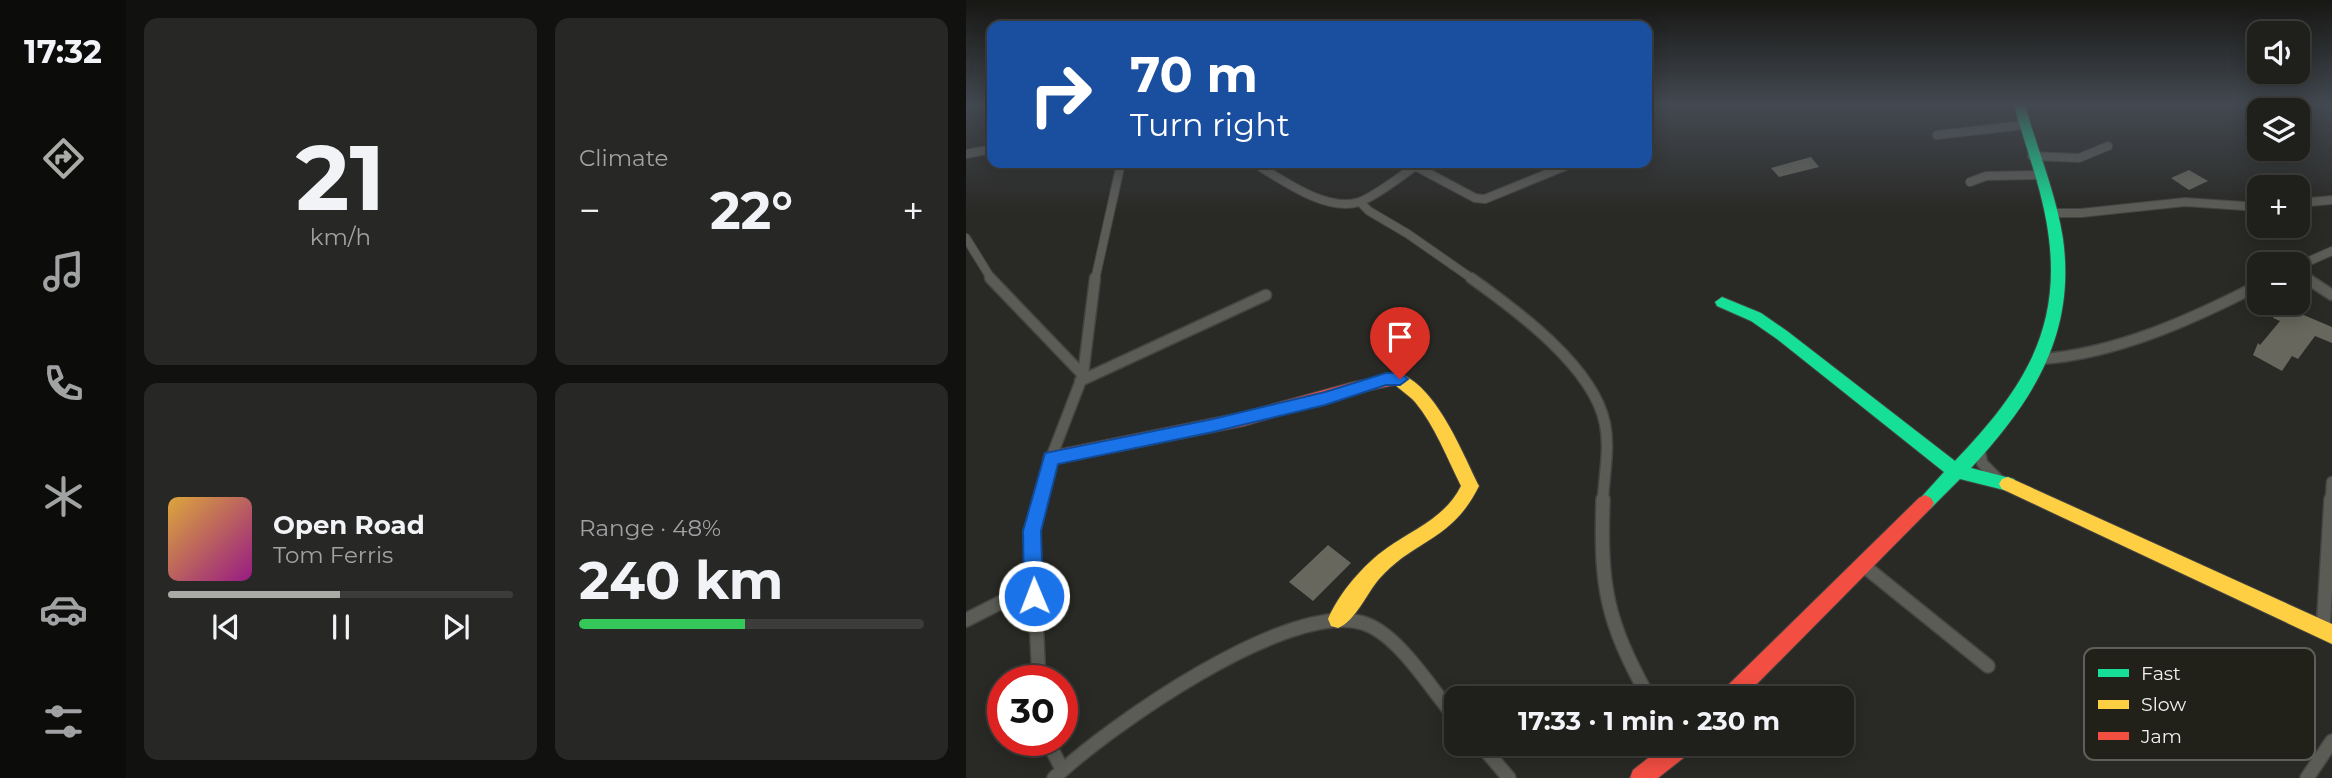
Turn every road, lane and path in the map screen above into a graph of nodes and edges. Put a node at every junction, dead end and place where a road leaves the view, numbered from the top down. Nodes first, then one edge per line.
1 (2028, 141) edge
2 (2108, 146) dead end
3 (987, 150) edge
4 (966, 154) edge
5 (2032, 156) junction
6 (1120, 168) edge
7 (1262, 168) dead end
8 (1414, 168) edge
9 (1424, 168) edge
10 (1561, 168) edge
11 (2038, 175) junction
12 (1970, 182) dead end
13 (2332, 200) edge
14 (1360, 202) junction
15 (2310, 202) edge
16 (2247, 206) edge
17 (2050, 213) junction
18 (966, 238) edge
19 (2332, 251) edge
20 (2310, 261) edge
21 (2310, 281) edge
22 (2247, 291) edge
23 (1266, 295) dead end
24 (2332, 295) edge
25 (1722, 302) dead end
26 (2041, 359) junction
27 (1082, 378) junction
28 (1979, 445) junction
29 (1051, 458) junction
30 (1955, 471) junction
31 (2000, 480) junction
32 (2332, 482) edge
33 (1864, 566) junction
34 (1033, 586) junction
35 (1338, 619) junction
36 (966, 620) edge
37 (2328, 632) edge
38 (1038, 665) edge
39 (1988, 666) dead end
40 (1642, 686) edge
41 (1741, 686) edge
42 (1444, 705) edge
43 (2332, 741) edge
44 (1053, 756) edge
45 (1490, 756) edge
46 (1670, 756) edge
47 (1656, 772) edge
48 (1058, 774) edge
49 (1509, 778) edge
50 (1641, 778) edge
51 (2307, 778) edge

1 - 5 street
2 - 5 street
3 - 4 street
5 - 11 street
6 - 27 street
7 - 14 street
8 - 14 street
9 - 10 street
11 - 12 street
11 - 17 street
13 - 15 street
14 - 40 street
16 - 17 street
17 - 26 street
18 - 27 street
19 - 20 street
21 - 24 street
22 - 26 street
23 - 27 street
25 - 30 street
26 - 28 street
27 - 29 street
28 - 30 street
28 - 31 street
29 - 34 street
29 - 35 street
30 - 31 street
30 - 33 street
31 - 37 street
32 - 37 street
33 - 39 street
33 - 41 street
34 - 36 street
34 - 38 street
35 - 42 street
35 - 48 street
43 - 51 street
44 - 48 street
45 - 49 street
46 - 47 street
47 - 50 street

